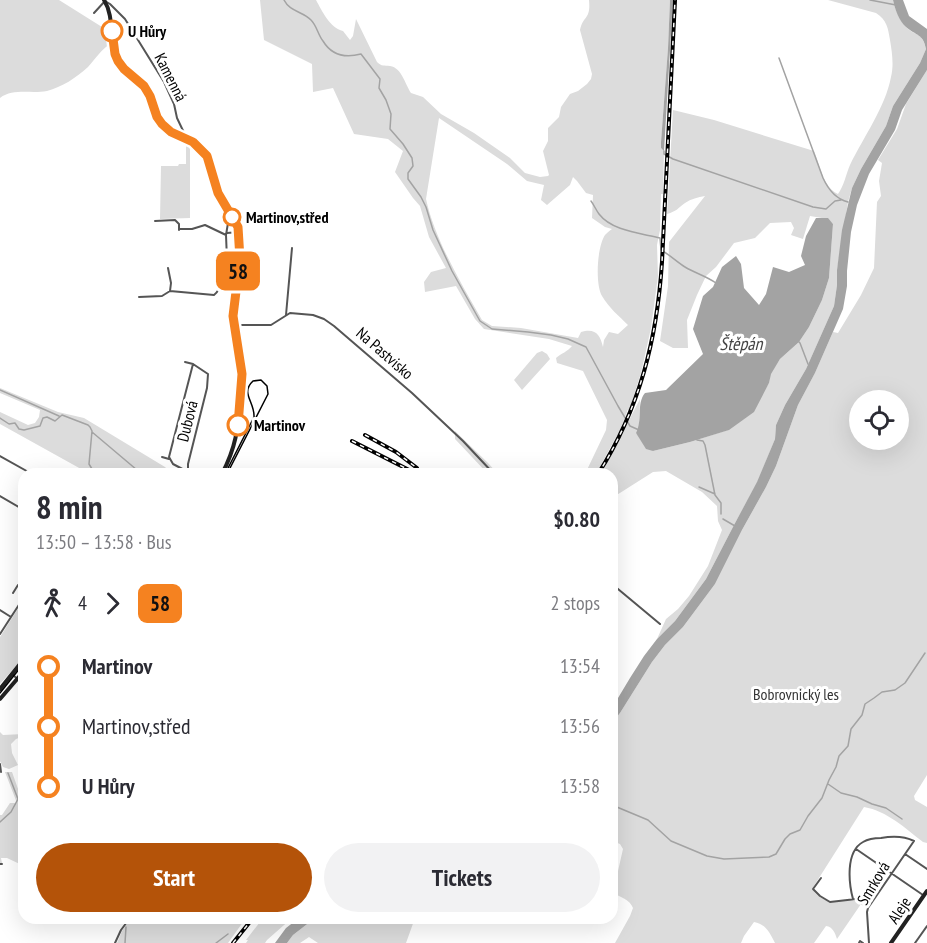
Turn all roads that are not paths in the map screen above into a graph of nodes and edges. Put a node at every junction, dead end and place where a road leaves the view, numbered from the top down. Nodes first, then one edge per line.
1 (105, 1) edge
2 (94, 13) dead end
3 (188, 139) junction
4 (155, 221) dead end
5 (228, 223) dead end
6 (239, 232) junction
7 (226, 234) junction
8 (292, 248) dead end
9 (168, 268) dead end
10 (236, 271) junction
11 (170, 291) junction
12 (139, 297) dead end
13 (286, 315) junction
14 (234, 325) junction
15 (185, 362) dead end
16 (193, 364) junction
17 (0, 456) edge
18 (162, 458) dead end
19 (169, 459) junction
20 (21, 468) edge
21 (181, 468) edge
22 (189, 468) edge
23 (225, 468) edge
24 (488, 468) edge
25 (0, 496) edge
26 (18, 506) edge
27 (18, 585) edge
28 (618, 589) edge
29 (13, 593) dead end
30 (18, 606) edge
31 (0, 610) edge
32 (11, 617) junction
33 (660, 624) dead end
34 (0, 634) edge
35 (18, 666) edge
36 (12, 674) junction
37 (17, 679) joint
38 (0, 688) edge
39 (0, 699) edge
40 (0, 764) edge
41 (1, 772) edge
42 (856, 849) junction
43 (905, 854) junction
44 (927, 868) edge
45 (892, 873) junction
46 (821, 878) dead end
47 (926, 893) edge
48 (853, 899) junction
49 (868, 908) junction
50 (126, 924) edge
51 (927, 926) edge
52 (116, 943) edge
53 (869, 943) edge
54 (891, 943) edge
55 (915, 943) edge

1 - 2 street
1 - 3 street, Kamenná
1 - 3 street
3 - 6 street
4 - 7 street
5 - 7 street
6 - 7 street
6 - 10 street
7 - 10 street
8 - 13 street
9 - 11 street
10 - 11 street
10 - 14 street
11 - 12 street
13 - 14 street, Na Pastvisko
13 - 24 street, Na Pastvisko
14 - 23 street
15 - 16 street
16 - 19 street
16 - 22 street, Dubová
17 - 20 street
18 - 19 street
19 - 21 street
25 - 26 street
27 - 29 street
28 - 33 street
30 - 32 street
31 - 32 street
32 - 34 street
35 - 36 street
36 - 37 street
36 - 38 street
37 - 39 street
40 - 41 street
42 - 43 street, Smrková
42 - 45 street
42 - 48 street
43 - 44 street
43 - 45 street, Smrková
45 - 47 street
45 - 49 street, Smrková
46 - 48 street
47 - 54 street, Aleje
48 - 49 street
49 - 53 street, Smrková
50 - 52 street
51 - 55 street

